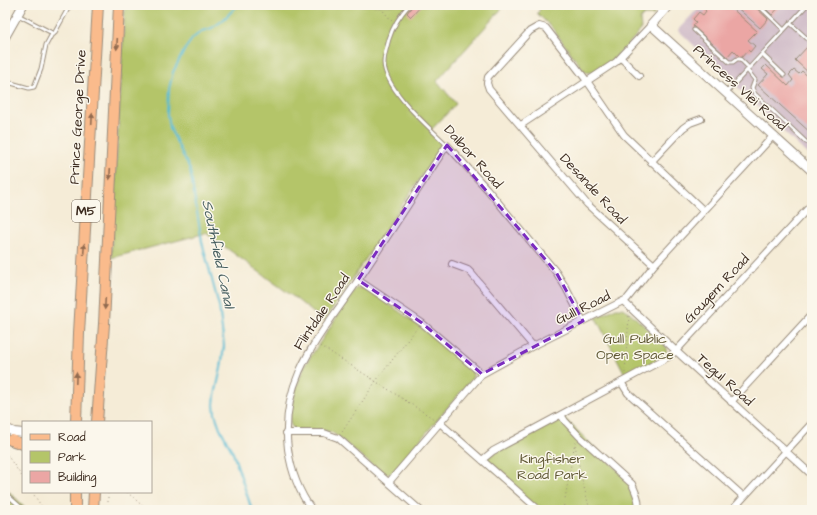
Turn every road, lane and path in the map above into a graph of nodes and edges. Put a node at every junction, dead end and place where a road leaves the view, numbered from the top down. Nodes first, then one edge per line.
1 (23, 5) edge
2 (70, 5) edge
3 (98, 5) edge
4 (119, 5) edge
5 (378, 5) edge
6 (410, 5) edge
7 (669, 5) edge
8 (758, 5) edge
9 (807, 5) edge
10 (18, 15) junction
11 (790, 23) junction
12 (395, 24) junction
13 (651, 25) junction
14 (694, 30) dead end
15 (784, 30) junction
16 (52, 34) junction
17 (5, 36) edge
18 (812, 43) edge
19 (762, 54) junction
20 (621, 58) junction
21 (748, 69) junction
22 (784, 74) dead end
23 (640, 76) dead end
24 (587, 81) junction
25 (5, 87) edge
26 (726, 92) junction
27 (701, 119) dead end
28 (521, 125) junction
29 (773, 136) junction
30 (806, 142) dead end
31 (447, 145) junction
32 (651, 162) junction
33 (812, 171) edge
34 (812, 204) edge
35 (704, 210) junction
36 (452, 264) dead end
37 (654, 265) junction
38 (358, 280) junction
39 (623, 301) junction
40 (632, 310) junction
41 (812, 314) edge
42 (583, 321) junction
43 (422, 323) junction
44 (315, 342) junction
45 (533, 346) junction
46 (676, 351) junction
47 (482, 374) junction
48 (376, 381) junction
49 (621, 382) junction
50 (731, 402) junction
51 (561, 415) junction
52 (76, 421) edge
53 (97, 421) edge
54 (440, 423) junction
55 (812, 423) edge
56 (5, 428) edge
57 (22, 433) edge
58 (286, 433) junction
59 (338, 438) junction
60 (8, 439) edge
61 (22, 441) edge
62 (22, 444) edge
63 (786, 451) junction
64 (5, 452) edge
65 (482, 460) junction
66 (812, 475) edge
67 (22, 477) edge
68 (389, 482) junction
69 (5, 493) edge
70 (33, 493) edge
71 (70, 493) edge
72 (75, 493) edge
73 (94, 493) edge
74 (108, 493) edge
75 (128, 493) edge
76 (744, 497) junction
77 (75, 508) edge
78 (24, 510) edge
79 (44, 510) edge
80 (93, 510) edge
81 (108, 510) edge
82 (147, 510) edge
83 (312, 510) edge
84 (420, 510) edge
85 (540, 510) edge
86 (563, 510) edge
87 (590, 510) edge
88 (638, 510) edge
89 (732, 510) edge

1 - 10 street
2 - 16 lane
52 -> 3 main road, Prince George Drive / M5
4 -> 53 main road, M5
5 - 12 path
6 - 12 lane, Dalbor Road
7 - 13 street
8 - 15 lane
9 - 11 lane
10 - 16 lane
10 - 17 street
11 - 15 lane
11 - 18 lane
12 - 31 lane, Dalbor Road
13 - 20 street
13 - 26 street, Princess Vlei Road
14 - 21 lane
15 - 19 lane
16 - 25 lane
19 - 21 lane
19 - 22 lane
20 - 23 street
20 - 24 street
21 - 26 lane
21 - 30 lane
24 - 28 street
24 - 28 street, Desande Road
24 - 32 street, Desande Road
26 - 29 street, Princess Vlei Road
27 - 32 street
28 - 37 street, Desande Road
29 - 33 street, Princess Vlei Road
29 - 35 street, Gull Road
31 - 38 street, Flintdale Road
31 - 42 street, Dalbor Road
32 - 35 street, Desande Road
34 - 46 street, Gougem Road
35 - 37 street, Gull Road
36 - 45 street
37 - 39 street, Gull Road
38 - 43 street
38 - 44 street, Flintdale Road
39 - 40 street, Tegul Road
39 - 42 street, Gull Road
40 - 46 street, Tegul Road
40 - 49 path
41 - 50 street
42 - 45 street, Gull Road
43 - 47 street
43 - 48 path
44 - 48 path
44 - 58 street, Flintdale Road
45 - 47 street, Gull Road
46 - 49 street, Gougem Road
46 - 50 street, Tegul Road
47 - 54 street, Gull Road
48 - 54 path
48 - 59 path
49 - 51 street, Gougem Road
49 - 76 street
50 - 63 street, Tegul Road
51 - 65 street, Gougem Road
51 - 88 street
54 - 65 street
54 - 68 street, Gull Road
55 - 63 street
56 - 57 street
58 - 59 street
58 - 83 street, Flintdale Road
59 - 68 street
60 - 61 street
60 - 62 main road
63 - 66 street, Tegul Road
63 - 76 street
64 - 67 path
65 - 85 street
68 - 84 street
69 - 78 lane
70 - 79 path
71 - 77 main road
72 - 77 main road
73 - 80 main road
74 - 81 path
75 - 82 path
76 - 89 street
86 - 87 path

